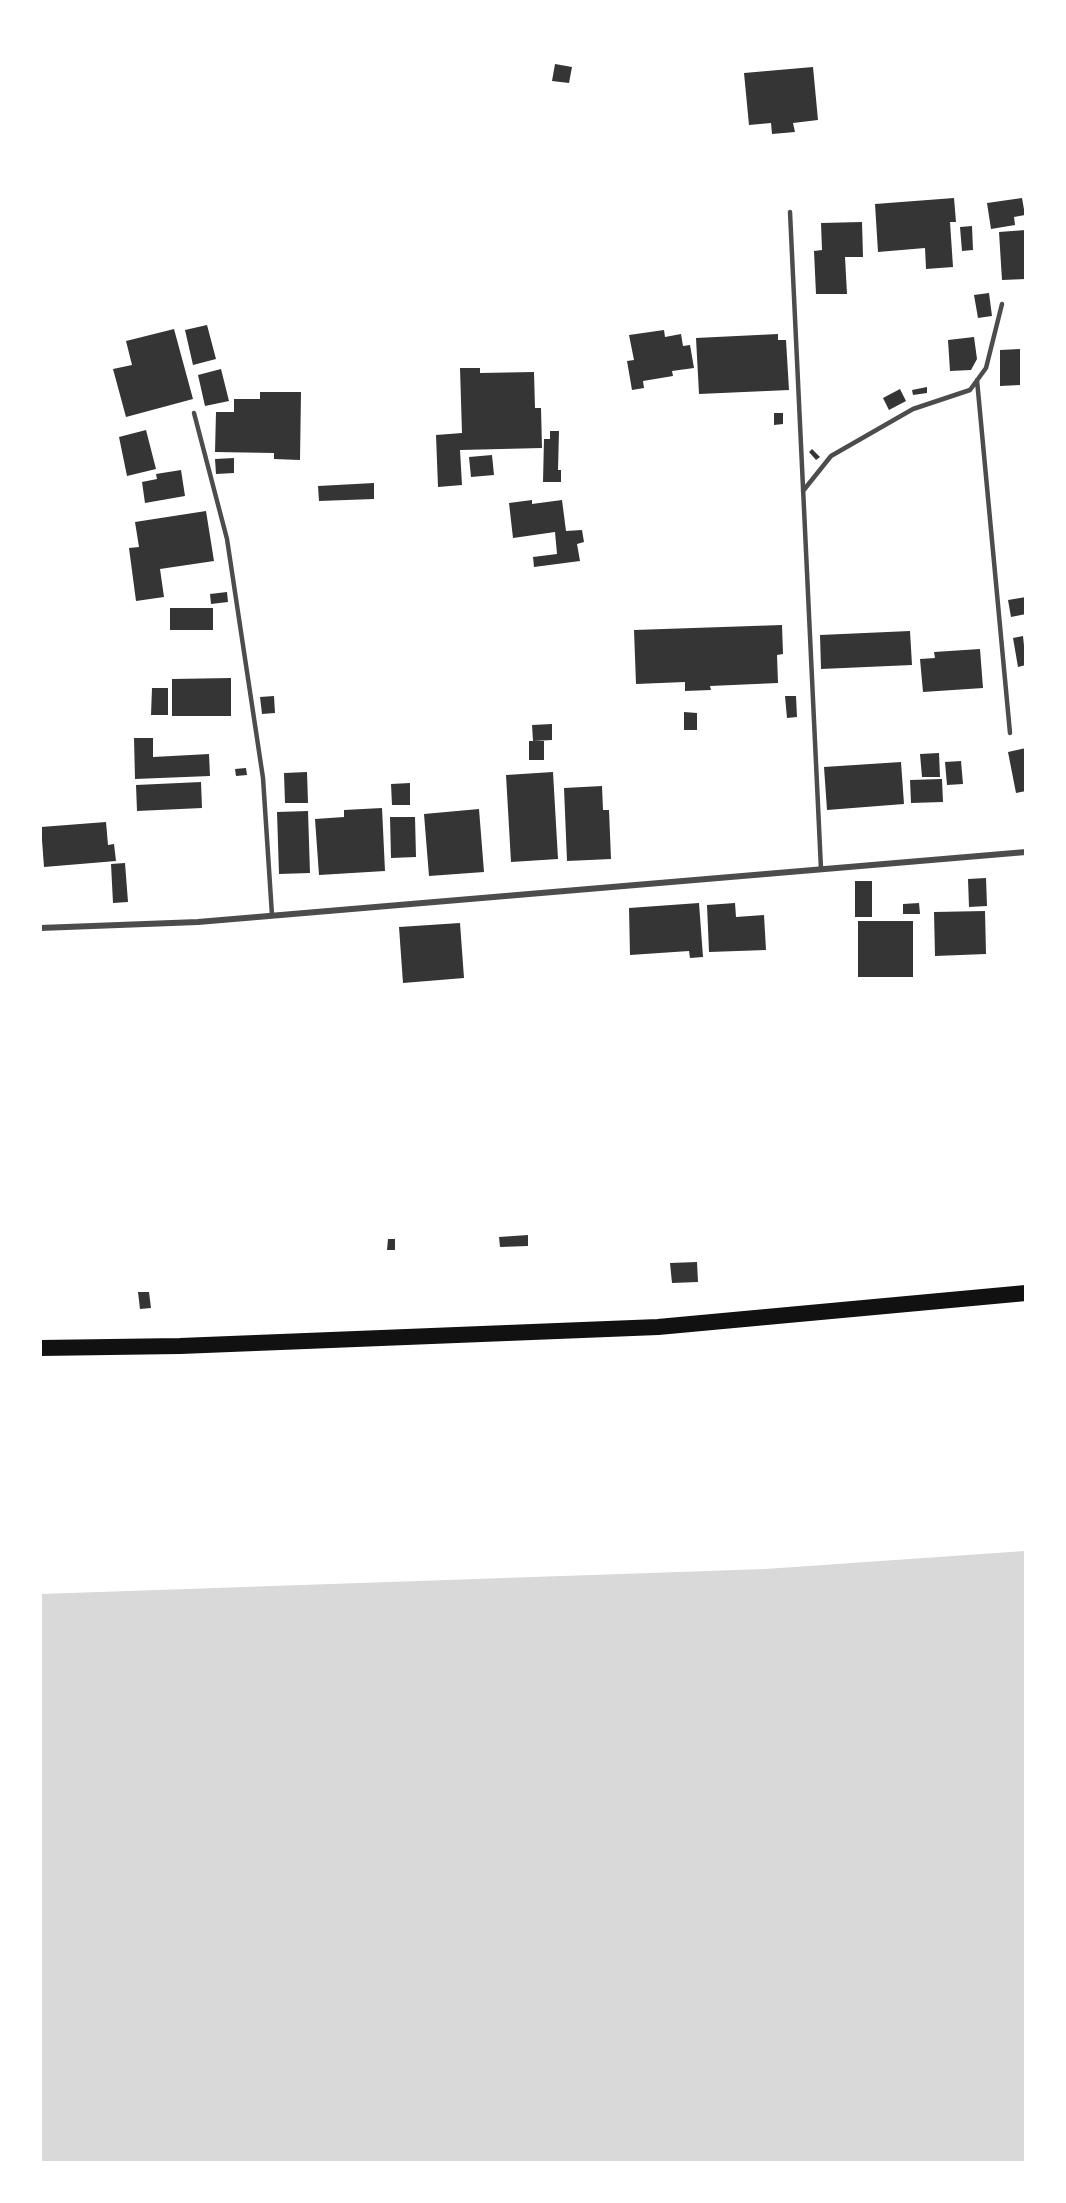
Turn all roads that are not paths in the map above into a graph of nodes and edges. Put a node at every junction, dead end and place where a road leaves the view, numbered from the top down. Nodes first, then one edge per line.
1 (789, 212) dead end
2 (1002, 304) dead end
3 (977, 380) junction
4 (195, 413) dead end
5 (803, 491) junction
6 (1010, 732) dead end
7 (1026, 852) edge
8 (821, 869) junction
9 (272, 915) junction
10 (40, 928) edge
11 (1026, 1293) edge
12 (40, 1348) edge

1 - 5 lane
2 - 3 lane
3 - 5 lane
3 - 6 lane
4 - 9 lane
5 - 8 lane
7 - 8 street
8 - 9 street
9 - 10 street
11 - 12 highway

